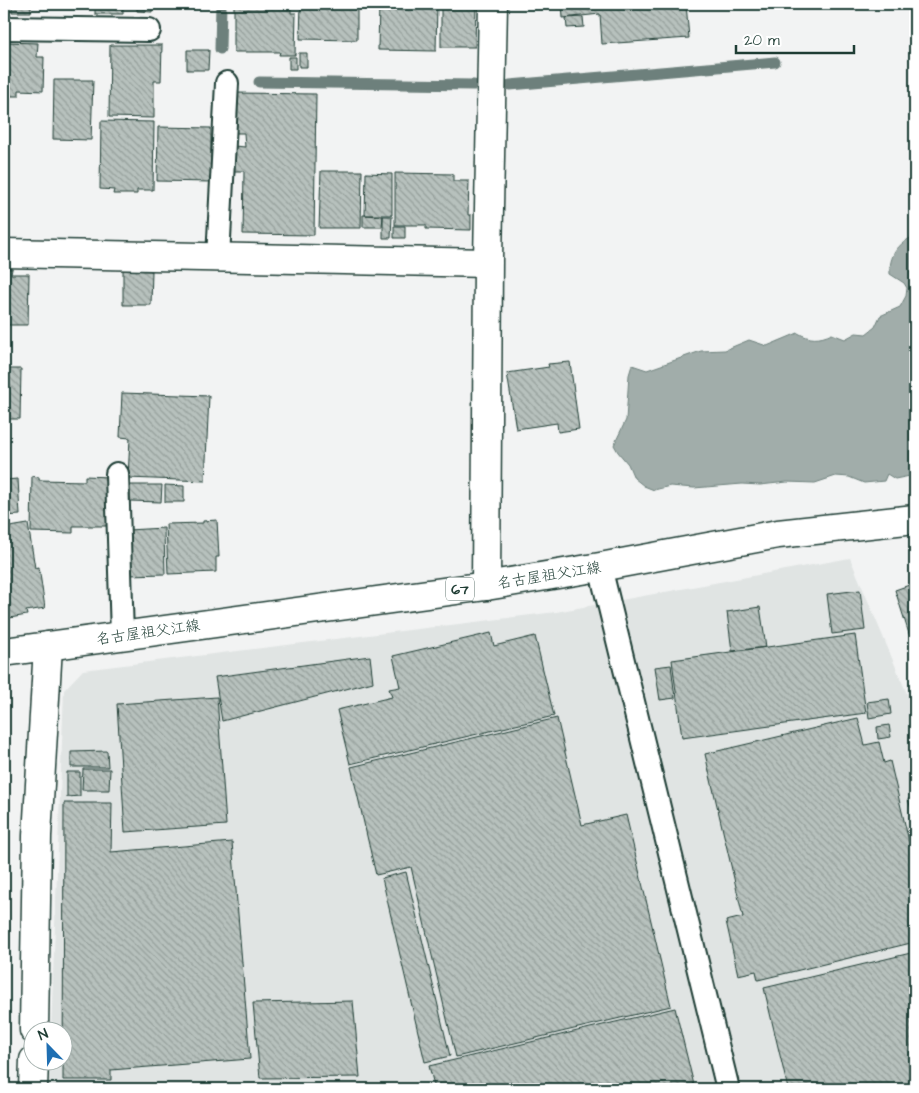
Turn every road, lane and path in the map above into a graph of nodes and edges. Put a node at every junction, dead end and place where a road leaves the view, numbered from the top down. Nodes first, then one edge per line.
1 (493, 4) edge
2 (4, 28) edge
3 (149, 30) dead end
4 (227, 82) dead end
5 (4, 254) edge
6 (218, 258) junction
7 (488, 263) junction
8 (117, 474) dead end
9 (915, 519) edge
10 (600, 567) junction
11 (486, 586) junction
12 (122, 636) junction
13 (48, 646) junction
14 (4, 652) edge
15 (34, 1020) edge
16 (34, 1070) edge
17 (33, 1089) edge
18 (728, 1089) edge

1 - 7 street
2 - 3 lane
4 - 6 lane
5 - 6 street
6 - 7 street
7 - 11 street
8 - 12 lane
9 - 10 street, 名古屋祖父江線 / 67
10 - 11 street, 名古屋祖父江線 / 67
10 - 18 lane
11 - 12 street, 名古屋祖父江線 / 67
12 - 13 street, 名古屋祖父江線 / 67
13 - 14 street, 名古屋祖父江線 / 67
13 - 15 street
16 - 17 street

